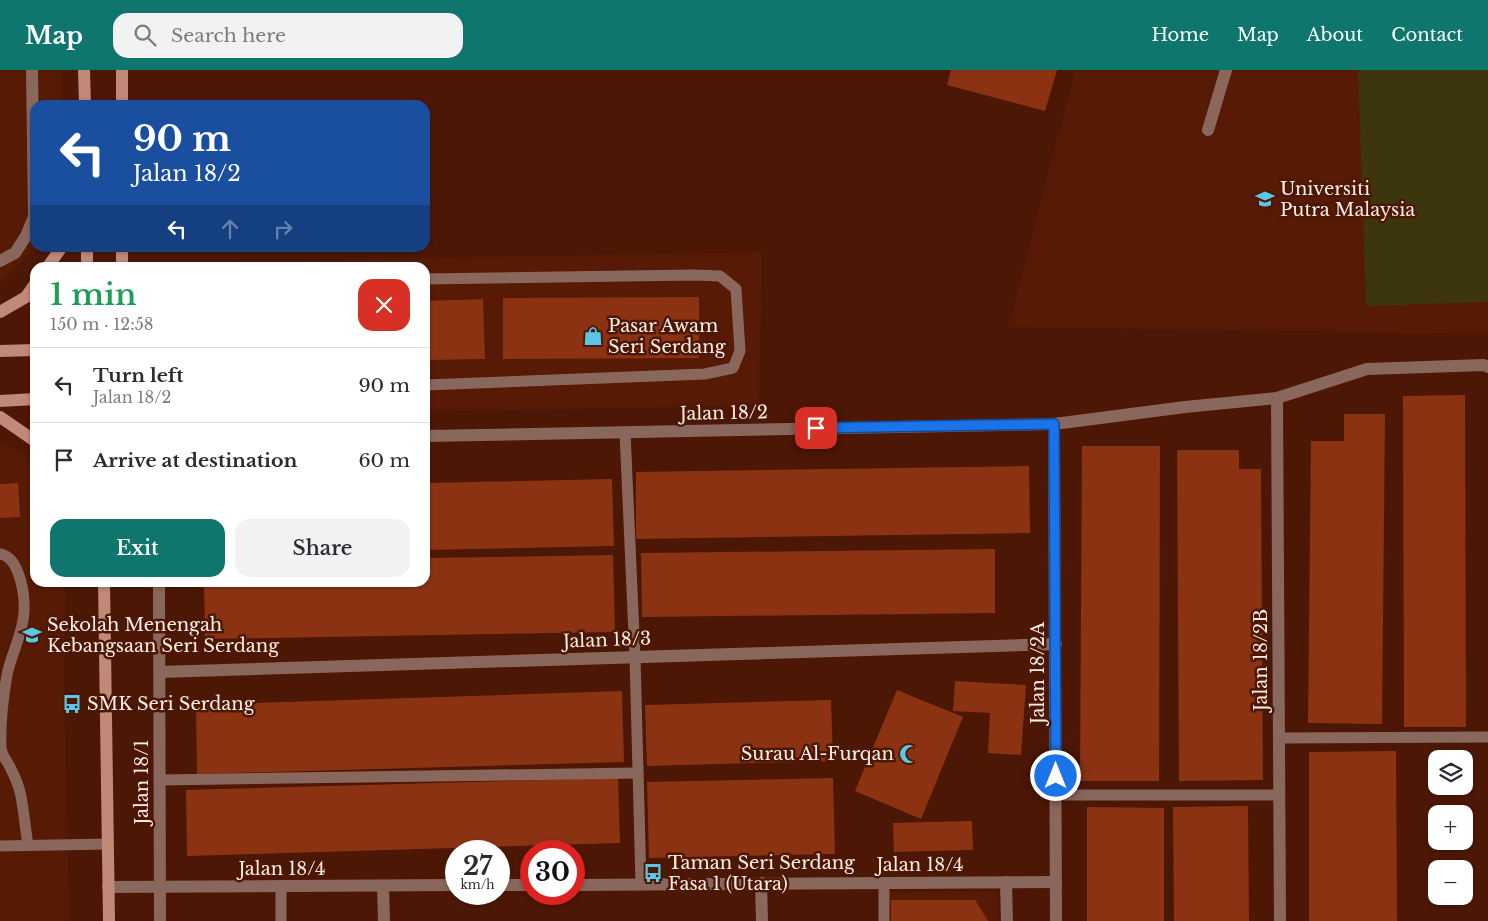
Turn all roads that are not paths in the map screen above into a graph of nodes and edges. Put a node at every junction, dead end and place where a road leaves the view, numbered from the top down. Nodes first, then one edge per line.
1 (32, 70) edge
2 (84, 70) edge
3 (122, 70) edge
4 (1226, 70) edge
5 (32, 100) edge
6 (85, 100) edge
7 (122, 100) edge
8 (1208, 130) dead end
9 (30, 226) edge
10 (0, 261) edge
11 (430, 279) edge
12 (30, 291) edge
13 (0, 312) edge
14 (30, 350) edge
15 (0, 351) edge
16 (1488, 367) edge
17 (430, 385) edge
18 (1277, 398) junction
19 (30, 399) edge
20 (0, 400) edge
21 (0, 417) edge
22 (1054, 424) junction
23 (625, 432) junction
24 (430, 436) edge
25 (30, 438) edge
26 (0, 554) edge
27 (104, 587) edge
28 (159, 587) edge
29 (1056, 644) junction
30 (635, 657) junction
31 (160, 672) junction
32 (1, 703) edge
33 (1488, 737) edge
34 (1279, 738) junction
35 (0, 749) edge
36 (638, 773) junction
37 (160, 780) junction
38 (1056, 796) junction
39 (1279, 796) junction
40 (108, 844) junction
41 (28, 845) junction
42 (0, 846) edge
43 (1006, 882) junction
44 (1056, 882) junction
45 (884, 883) junction
46 (585, 884) edge
47 (641, 884) junction
48 (761, 884) junction
49 (445, 885) edge
50 (280, 886) junction
51 (383, 886) junction
52 (108, 887) junction
53 (160, 887) junction
54 (109, 921) edge
55 (160, 921) edge
56 (281, 921) edge
57 (384, 921) edge
58 (762, 921) edge
59 (884, 921) edge
60 (1007, 921) edge
61 (1056, 921) edge
62 (1280, 921) edge

1 - 5 street
2 - 6 street
3 - 7 street
4 - 8 street
9 - 10 street
11 - 17 lane
12 - 13 street
14 - 15 street
16 - 18 street, Jalan 18/2
18 - 22 street, Jalan 18/2
18 - 34 street, Jalan 18/2B
19 - 20 street
21 - 25 street
22 - 23 street, Jalan 18/2
22 - 29 street, Jalan 18/2A
23 - 24 street, Jalan 18/2
23 - 30 lane
26 - 32 lane
27 - 40 street
28 - 31 street, Jalan 18/1
29 - 30 street, Jalan 18/3
29 - 38 street, Jalan 18/2A
30 - 31 street, Jalan 18/3
30 - 36 lane
31 - 37 street, Jalan 18/1
32 - 35 lane
33 - 34 lane
34 - 39 street, Jalan 18/2B
35 - 41 lane
36 - 37 lane
36 - 47 lane
37 - 53 street, Jalan 18/1
38 - 39 lane
38 - 44 street, Jalan 18/2A
39 - 62 street, Jalan 18/2B
40 - 41 lane
40 - 52 street
41 - 42 lane
43 - 44 street, Jalan 18/4
43 - 45 street, Jalan 18/4
43 - 60 street
44 - 61 street, Jalan 18/2A
45 - 48 street, Jalan 18/4
45 - 59 lane
46 - 47 street, Jalan 18/4
47 - 48 street, Jalan 18/4
48 - 58 street
49 - 51 street, Jalan 18/4
50 - 51 street, Jalan 18/4
50 - 53 street, Jalan 18/4
50 - 56 lane
51 - 57 street
52 - 53 street, Jalan 18/4
52 - 54 street
53 - 55 street, Jalan 18/1

